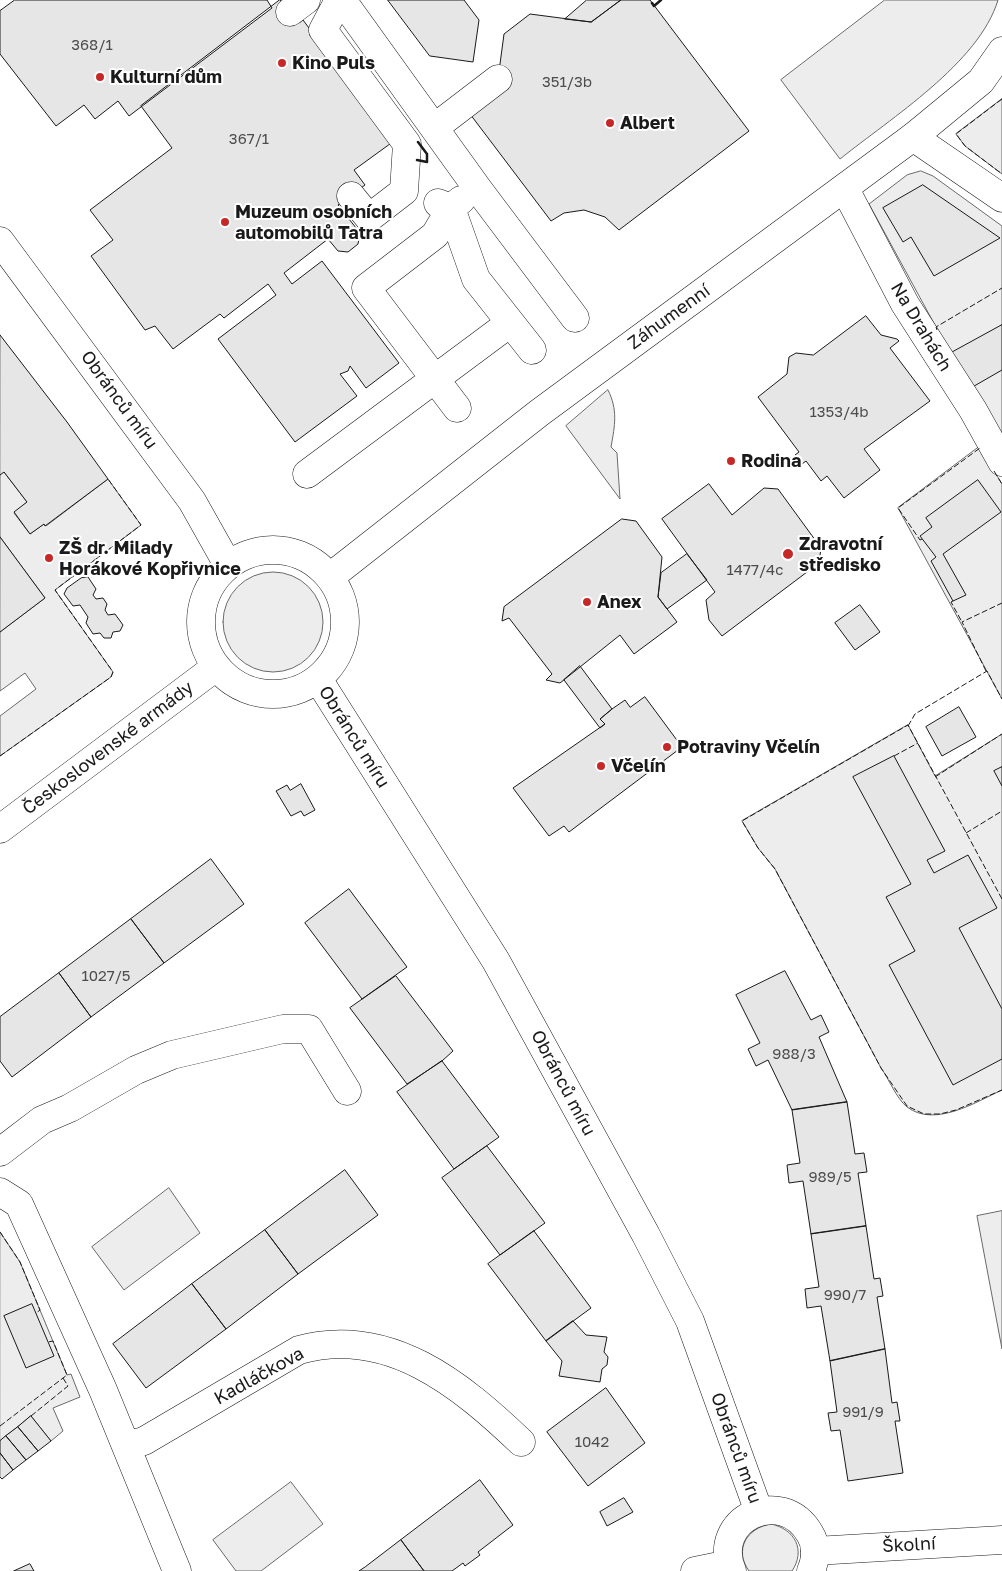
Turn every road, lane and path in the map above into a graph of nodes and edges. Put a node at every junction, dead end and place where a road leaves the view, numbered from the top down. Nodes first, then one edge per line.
1 (340, 0) edge
2 (1002, 51) edge
3 (498, 79) dead end
4 (434, 128) junction
5 (912, 137) junction
6 (478, 189) junction
7 (845, 189) junction
8 (351, 196) dead end
9 (1002, 198) edge
10 (427, 199) junction
11 (0, 241) edge
12 (574, 318) dead end
13 (510, 323) junction
14 (532, 350) dead end
15 (434, 379) junction
16 (457, 408) dead end
17 (1002, 462) edge
18 (307, 474) dead end
19 (228, 565) junction
20 (330, 577) junction
21 (216, 667) junction
22 (318, 679) junction
23 (0, 829) edge
24 (347, 1091) dead end
25 (0, 1152) edge
26 (0, 1192) edge
27 (521, 1442) dead end
28 (126, 1446) junction
29 (759, 1512) junction
30 (1002, 1540) edge
31 (813, 1561) edge
32 (730, 1567) edge
33 (177, 1571) edge
34 (695, 1571) edge

1 - 4 street
1 - 10 street
2 - 5 street, Záhumenní
3 - 4 street
4 - 6 street
5 - 7 street, Záhumenní
5 - 9 street
6 - 10 street
6 - 12 street
7 - 17 street, Na Drahách
7 - 20 street, Záhumenní
8 - 10 street
10 - 13 street
10 - 15 street
11 - 19 street, Obránců míru
13 - 14 street
13 - 15 street
15 - 16 street
15 - 18 street
19 - 20 street, Obránců míru
19 - 21 street, Obránců míru
20 - 22 street, Obránců míru
21 - 22 street, Obránců míru
21 - 23 street, Československé armády
22 - 29 street, Obránců míru
24 - 25 street
26 - 28 street
27 - 28 street, Kadláčkova
28 - 33 street
29 - 31 street, Obránců míru
29 - 32 street, Obránců míru
30 - 31 street, Školní
32 - 34 street

